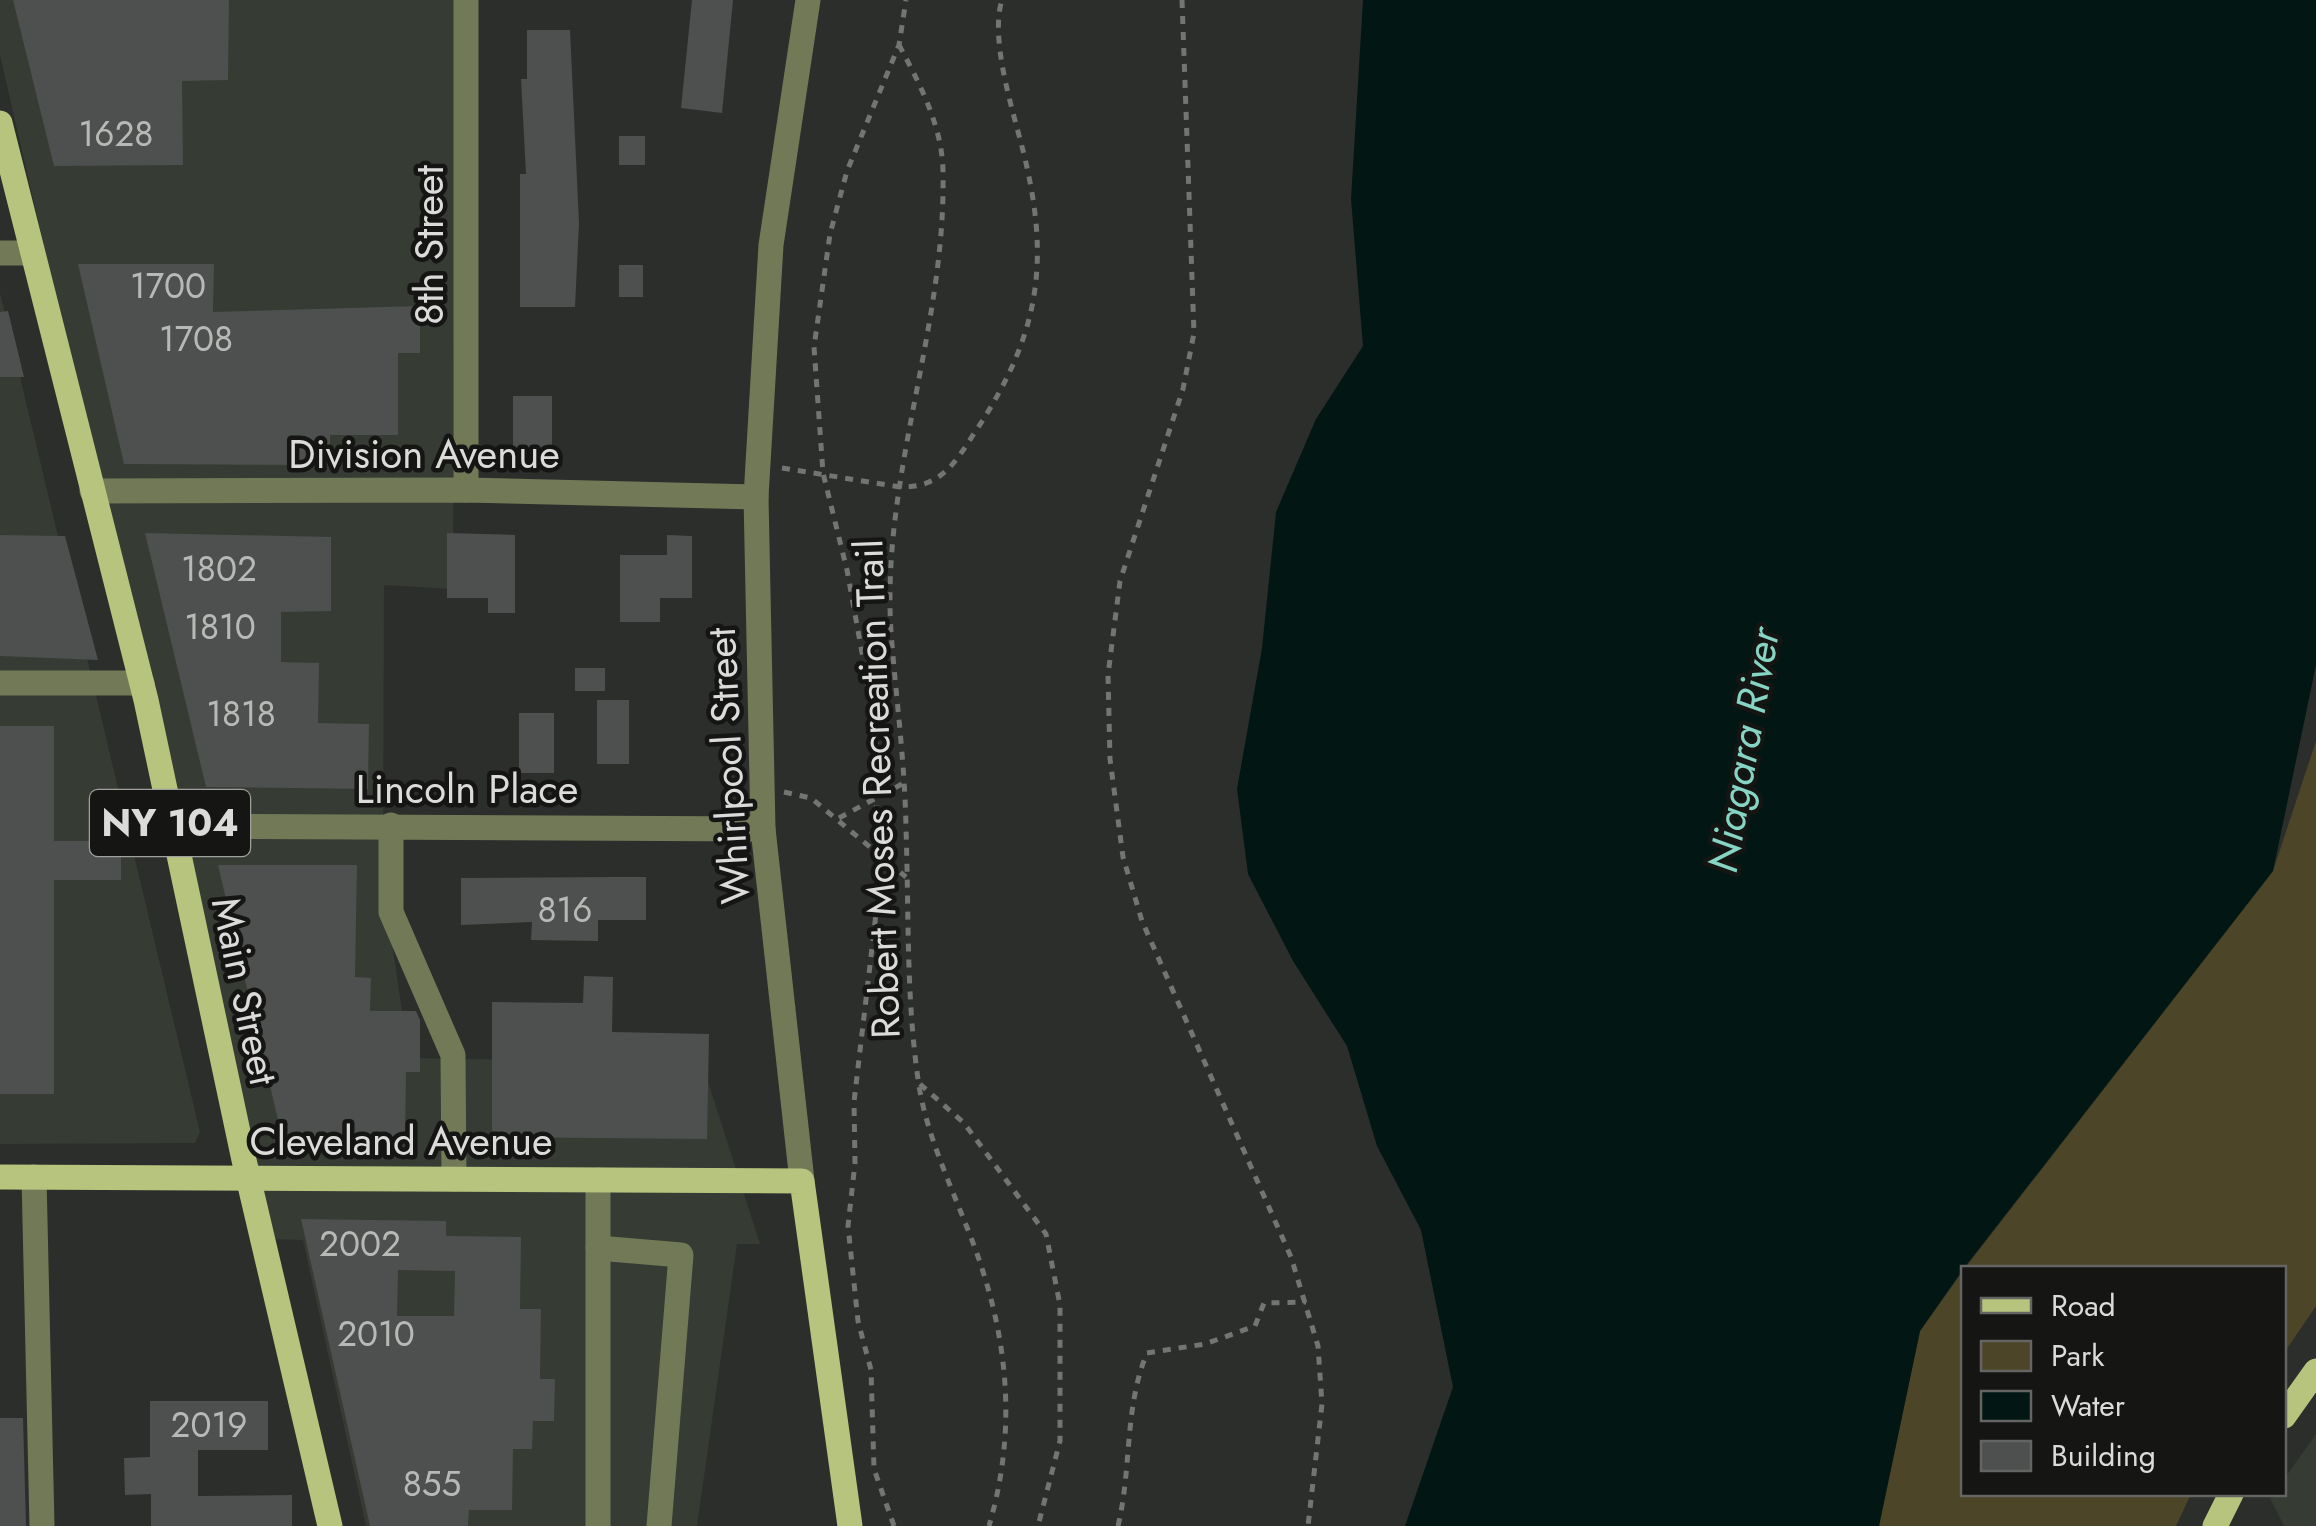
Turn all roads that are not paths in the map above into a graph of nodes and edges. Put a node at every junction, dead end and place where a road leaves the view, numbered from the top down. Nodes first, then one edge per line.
1 (466, 0) edge
2 (808, 0) edge
3 (0, 123) edge
4 (0, 253) edge
5 (32, 253) junction
6 (466, 490) junction
7 (92, 491) junction
8 (756, 497) junction
9 (0, 683) edge
10 (142, 683) junction
11 (170, 826) junction
12 (391, 826) junction
13 (763, 829) junction
14 (0, 1176) edge
15 (34, 1177) junction
16 (249, 1178) junction
17 (454, 1180) junction
18 (598, 1180) junction
19 (802, 1181) junction
20 (598, 1248) junction
21 (2316, 1372) edge
22 (2286, 1413) edge
23 (2230, 1496) edge
24 (42, 1526) edge
25 (330, 1526) edge
26 (598, 1526) edge
27 (659, 1526) edge
28 (850, 1526) edge
29 (2215, 1526) edge

1 - 6 street, 8th Street
2 - 8 street, Whirlpool Street
3 - 5 main road, Main Street / NY 104
4 - 5 street
5 - 7 main road, Main Street / NY 104
6 - 7 street, Division Avenue
6 - 8 street, Division Avenue
7 - 10 main road, Main Street / NY 104
8 - 13 street, Whirlpool Street
9 - 10 street
10 - 11 main road, Main Street / NY 104
11 - 12 street, Lincoln Place
11 - 16 main road, Main Street / NY 104
12 - 13 street, Lincoln Place
12 - 17 street
13 - 19 street, Whirlpool Street
14 - 15 main road, Cleveland Avenue
15 - 16 main road, Cleveland Avenue
15 - 24 street
16 - 17 main road, Cleveland Avenue
16 - 25 main road, Main Street / NY 104
17 - 18 main road, Cleveland Avenue
18 - 19 main road, Cleveland Avenue
18 - 20 street
19 - 28 main road, Whirlpool Street
20 - 26 street
20 - 27 street
21 - 22 main road
23 - 29 main road

